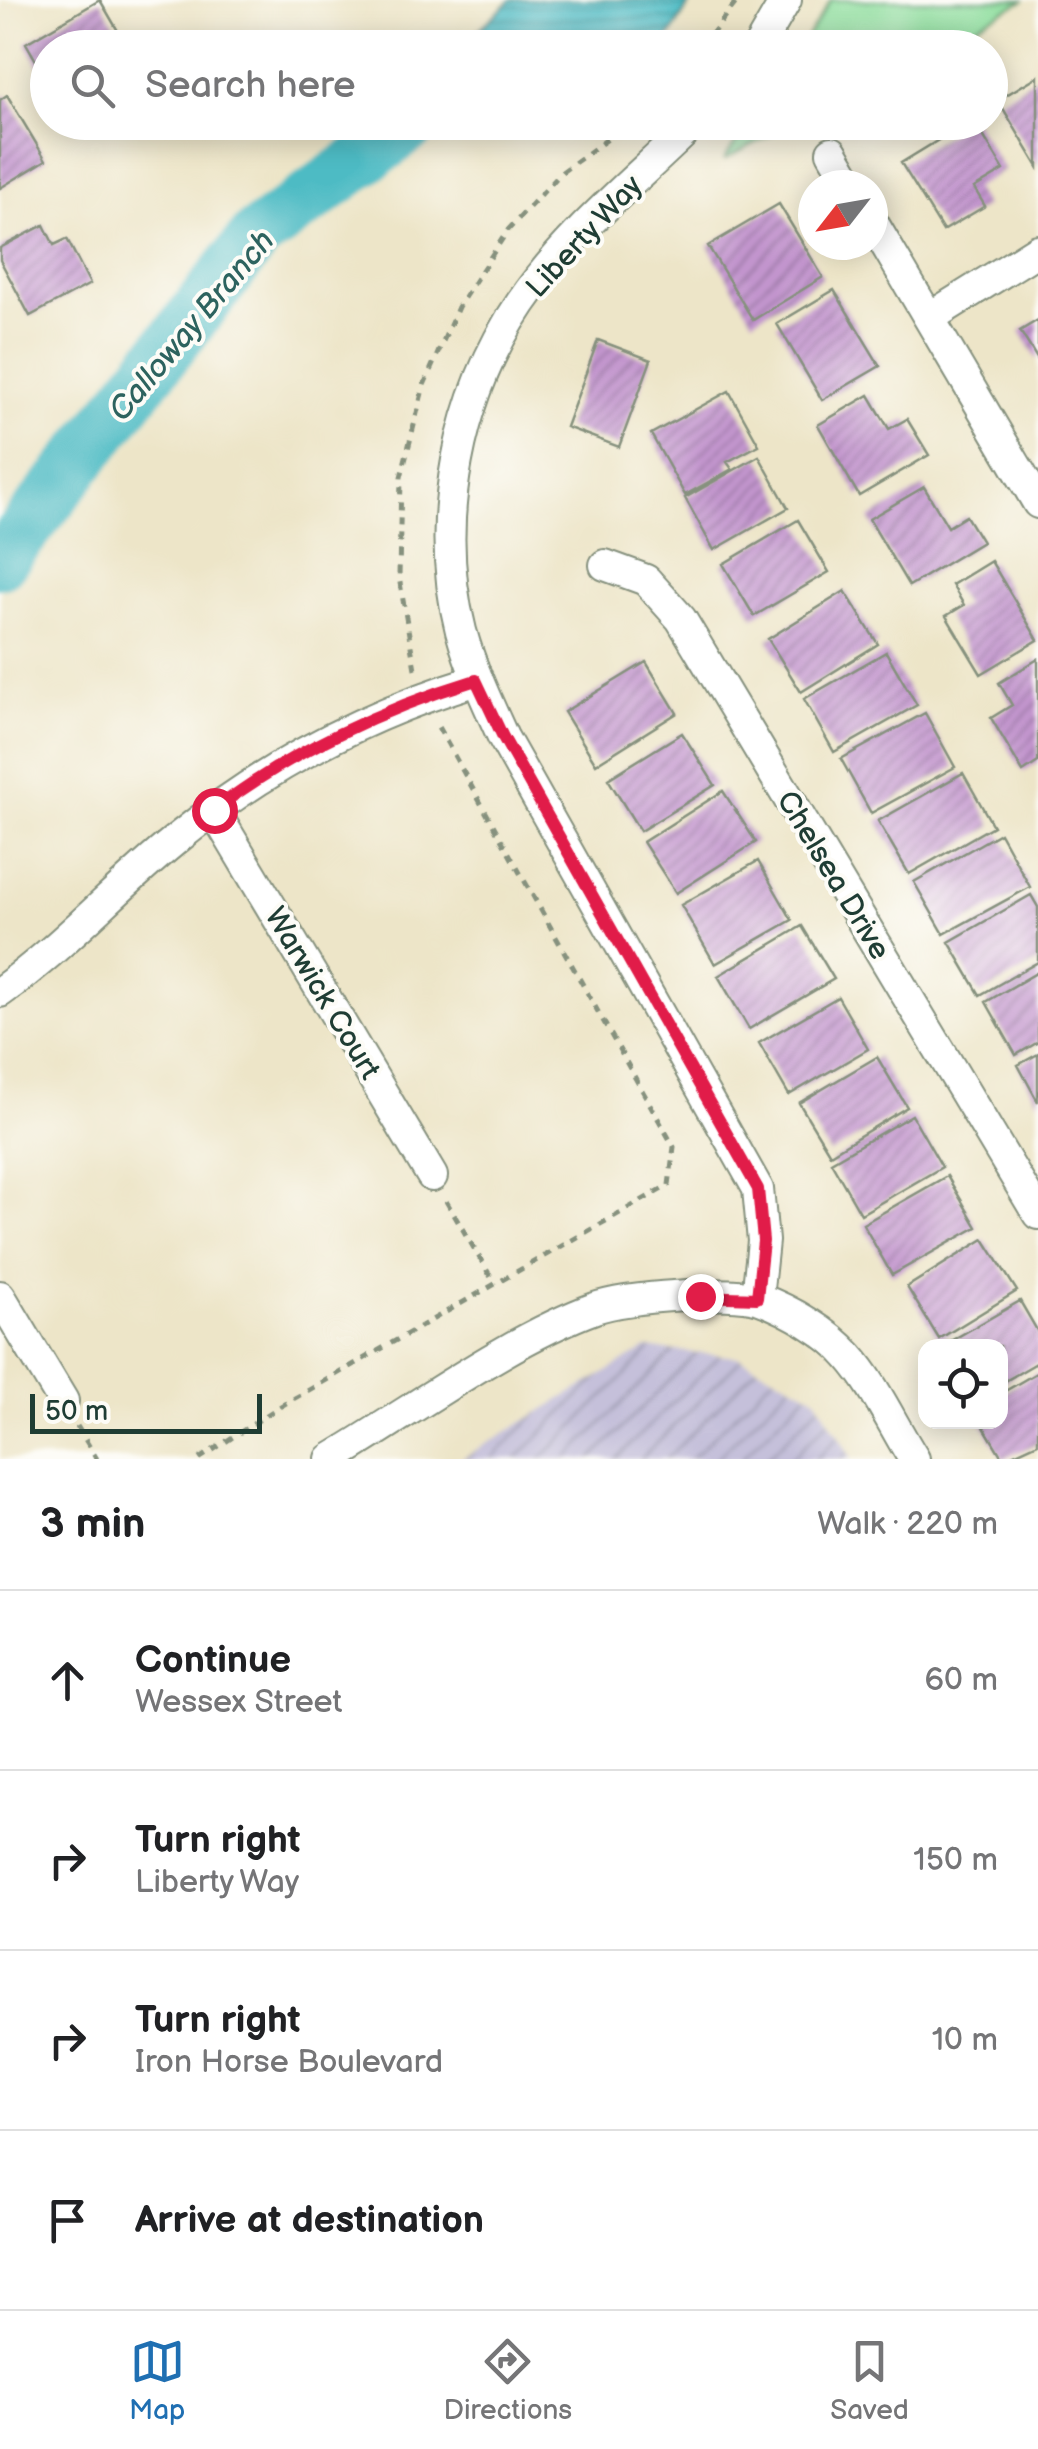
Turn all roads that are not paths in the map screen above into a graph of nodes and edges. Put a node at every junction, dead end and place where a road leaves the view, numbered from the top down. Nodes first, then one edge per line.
1 (786, 0) edge
2 (768, 30) edge
3 (677, 140) edge
4 (832, 152) dead end
5 (842, 170) edge
6 (888, 248) edge
7 (1038, 250) edge
8 (929, 318) junction
9 (1038, 503) edge
10 (605, 564) dead end
11 (476, 680) junction
12 (214, 810) junction
13 (0, 992) edge
14 (432, 1176) road end
15 (1038, 1214) edge
16 (0, 1296) edge
17 (757, 1298) junction
18 (63, 1402) road end
19 (331, 1459) edge
20 (914, 1459) edge

1 - 2 street
3 - 11 street, Liberty Way
4 - 5 street
6 - 8 street
7 - 8 street
8 - 9 street
10 - 15 street, Chelsea Drive
11 - 12 street
11 - 17 street, Liberty Way
12 - 13 street
12 - 14 street, Warwick Court
16 - 18 street
17 - 19 street
17 - 20 street

